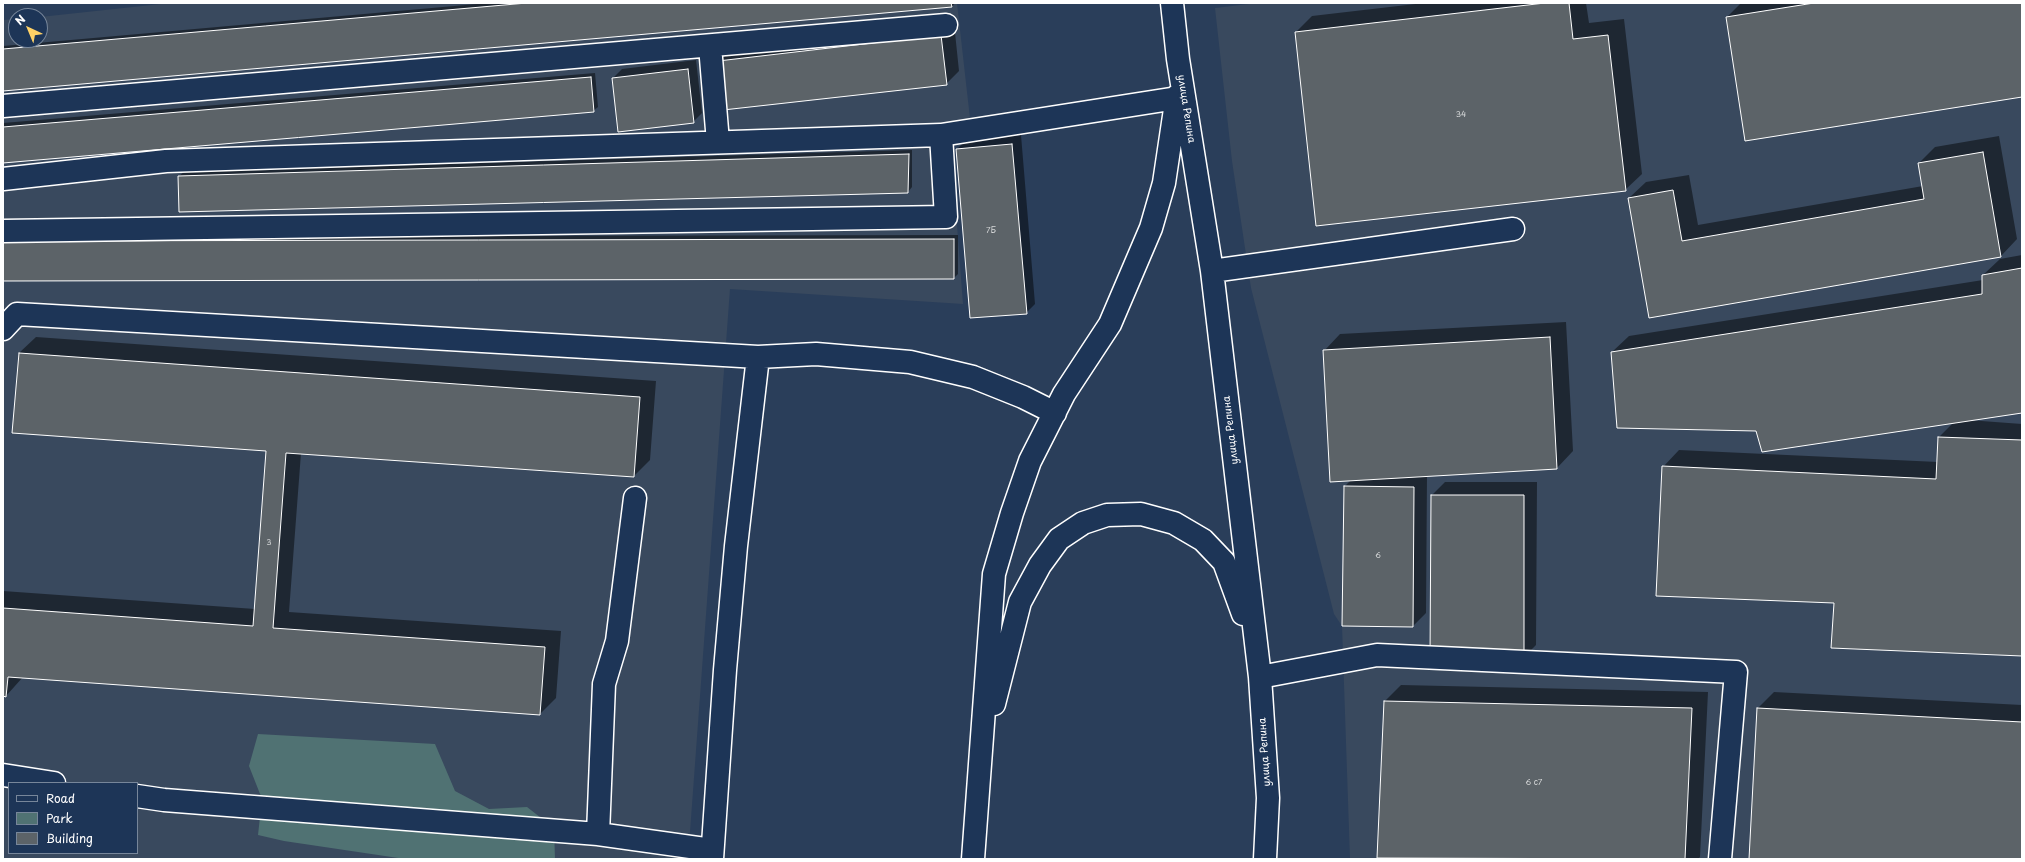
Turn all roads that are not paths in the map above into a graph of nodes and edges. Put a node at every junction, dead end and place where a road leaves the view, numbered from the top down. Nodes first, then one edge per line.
1 (1172, 3) edge
2 (946, 26) dead end
3 (710, 46) junction
4 (1178, 59) junction
5 (1177, 98) junction
6 (3, 106) edge
7 (941, 135) junction
8 (718, 142) junction
9 (3, 179) edge
10 (1513, 229) dead end
11 (3, 231) edge
12 (1212, 271) junction
13 (3, 329) edge
14 (758, 358) junction
15 (1055, 413) junction
16 (635, 498) dead end
17 (1259, 667) junction
18 (978, 767) junction
19 (3, 775) edge
20 (48, 782) edge
21 (138, 796) edge
22 (598, 834) junction
23 (712, 855) edge
24 (973, 859) edge
25 (1265, 859) edge
26 (1720, 859) edge

1 - 4 street, улица Репина
2 - 3 street
3 - 6 street
3 - 8 street
4 - 5 street
4 - 12 street, улица Репина
5 - 7 street
5 - 15 street
7 - 8 street
7 - 11 street
8 - 9 street
10 - 12 street
12 - 17 street, улица Репина
13 - 14 street
14 - 15 street
14 - 23 street
15 - 18 street
16 - 22 street
17 - 18 street
17 - 25 street, улица Репина
17 - 26 street
18 - 24 street
19 - 20 street
21 - 22 street
22 - 23 street

